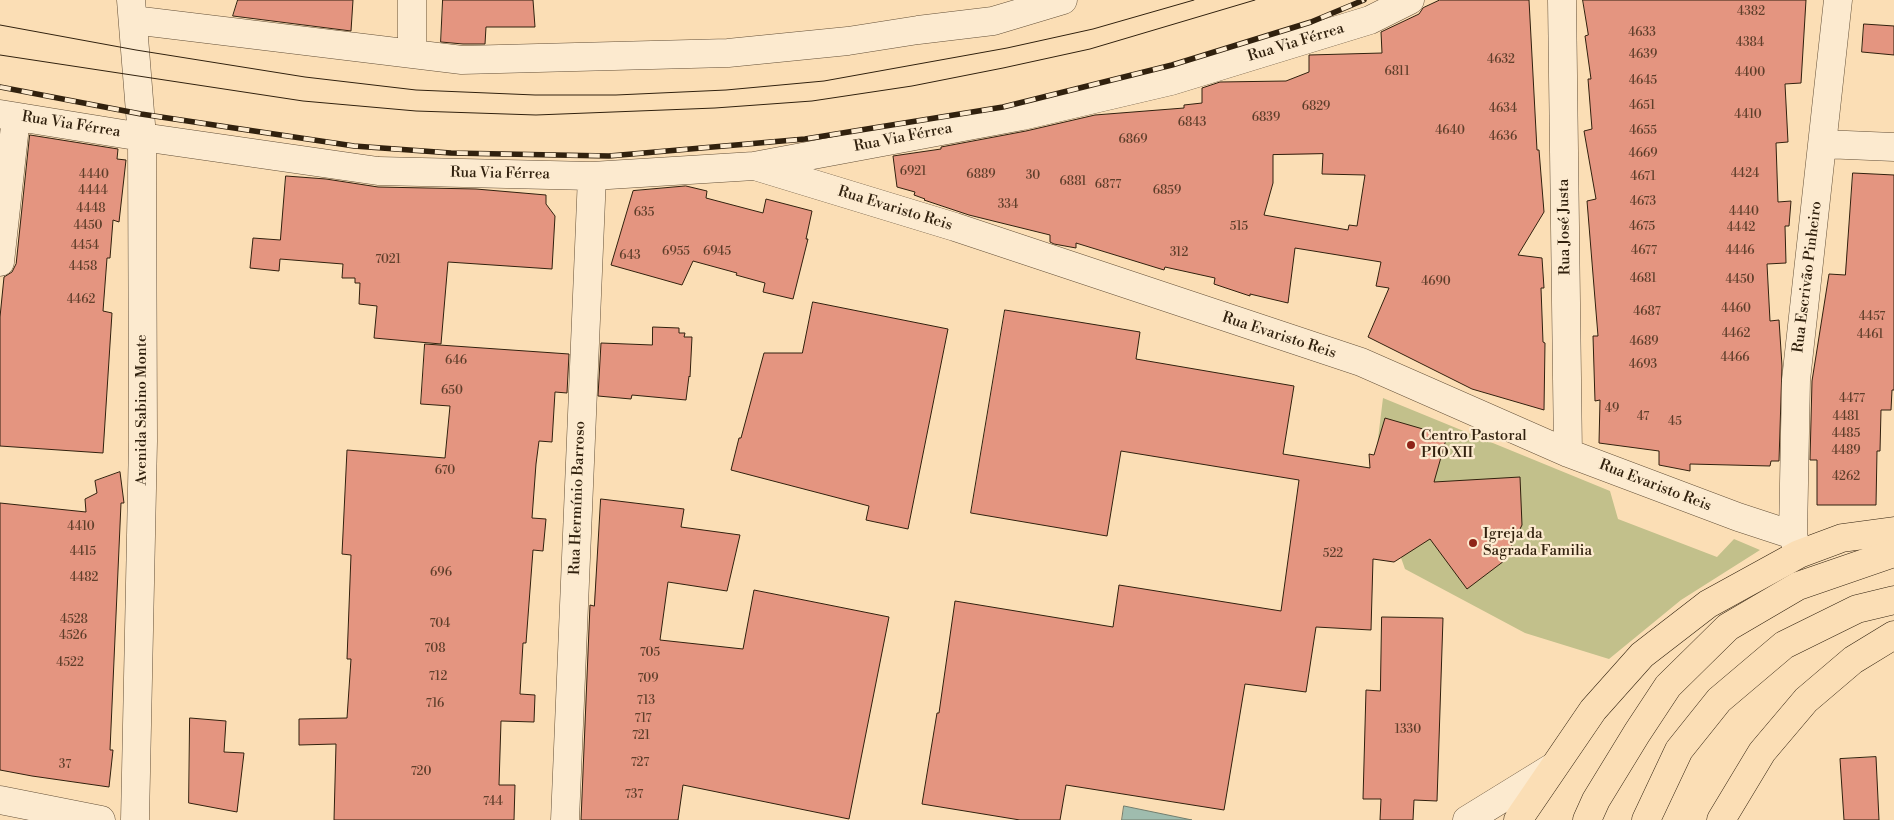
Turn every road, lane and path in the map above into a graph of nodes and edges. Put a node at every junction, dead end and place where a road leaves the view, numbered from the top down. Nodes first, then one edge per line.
1 (412, 0) edge
2 (1063, 0) edge
3 (1410, 0) edge
4 (1562, 0) edge
5 (1838, 0) edge
6 (132, 10) edge
7 (992, 11) edge
8 (412, 54) junction
9 (8, 115) edge
10 (142, 137) junction
11 (1823, 144) junction
12 (1894, 147) edge
13 (754, 166) junction
14 (592, 176) junction
15 (0, 262) edge
16 (1568, 454) junction
17 (1894, 531) edge
18 (1796, 545) junction
19 (1894, 553) edge
20 (1894, 600) edge
21 (1894, 635) edge
22 (1553, 767) junction
23 (0, 800) edge
24 (1592, 810) edge
25 (1646, 818) edge
26 (101, 820) edge
27 (134, 820) edge
28 (565, 820) edge
29 (1467, 820) edge
30 (1518, 820) edge
31 (1721, 820) edge

1 - 8 street
2 - 7 street
3 - 13 street, Rua Via Férrea
4 - 16 street, Rua José Justa
5 - 11 street, Rua Escrivão Pinheiro
6 - 8 street
6 - 10 street, Avenida Sabino Monte
7 - 8 street
9 - 10 street, Rua Via Férrea
9 - 15 street
10 - 14 street, Rua Via Férrea
10 - 27 street, Avenida Sabino Monte
11 - 12 street
11 - 18 street, Rua Escrivão Pinheiro
13 - 14 street, Rua Via Férrea
13 - 16 street, Rua Evaristo Reis
14 - 28 street, Rua Hermínio Barroso
16 - 18 street, Rua Evaristo Reis
17 - 18 main road
18 - 22 main road
19 - 24 main road
20 - 25 main road
21 - 31 main road
22 - 29 street
22 - 30 main road
23 - 26 street

